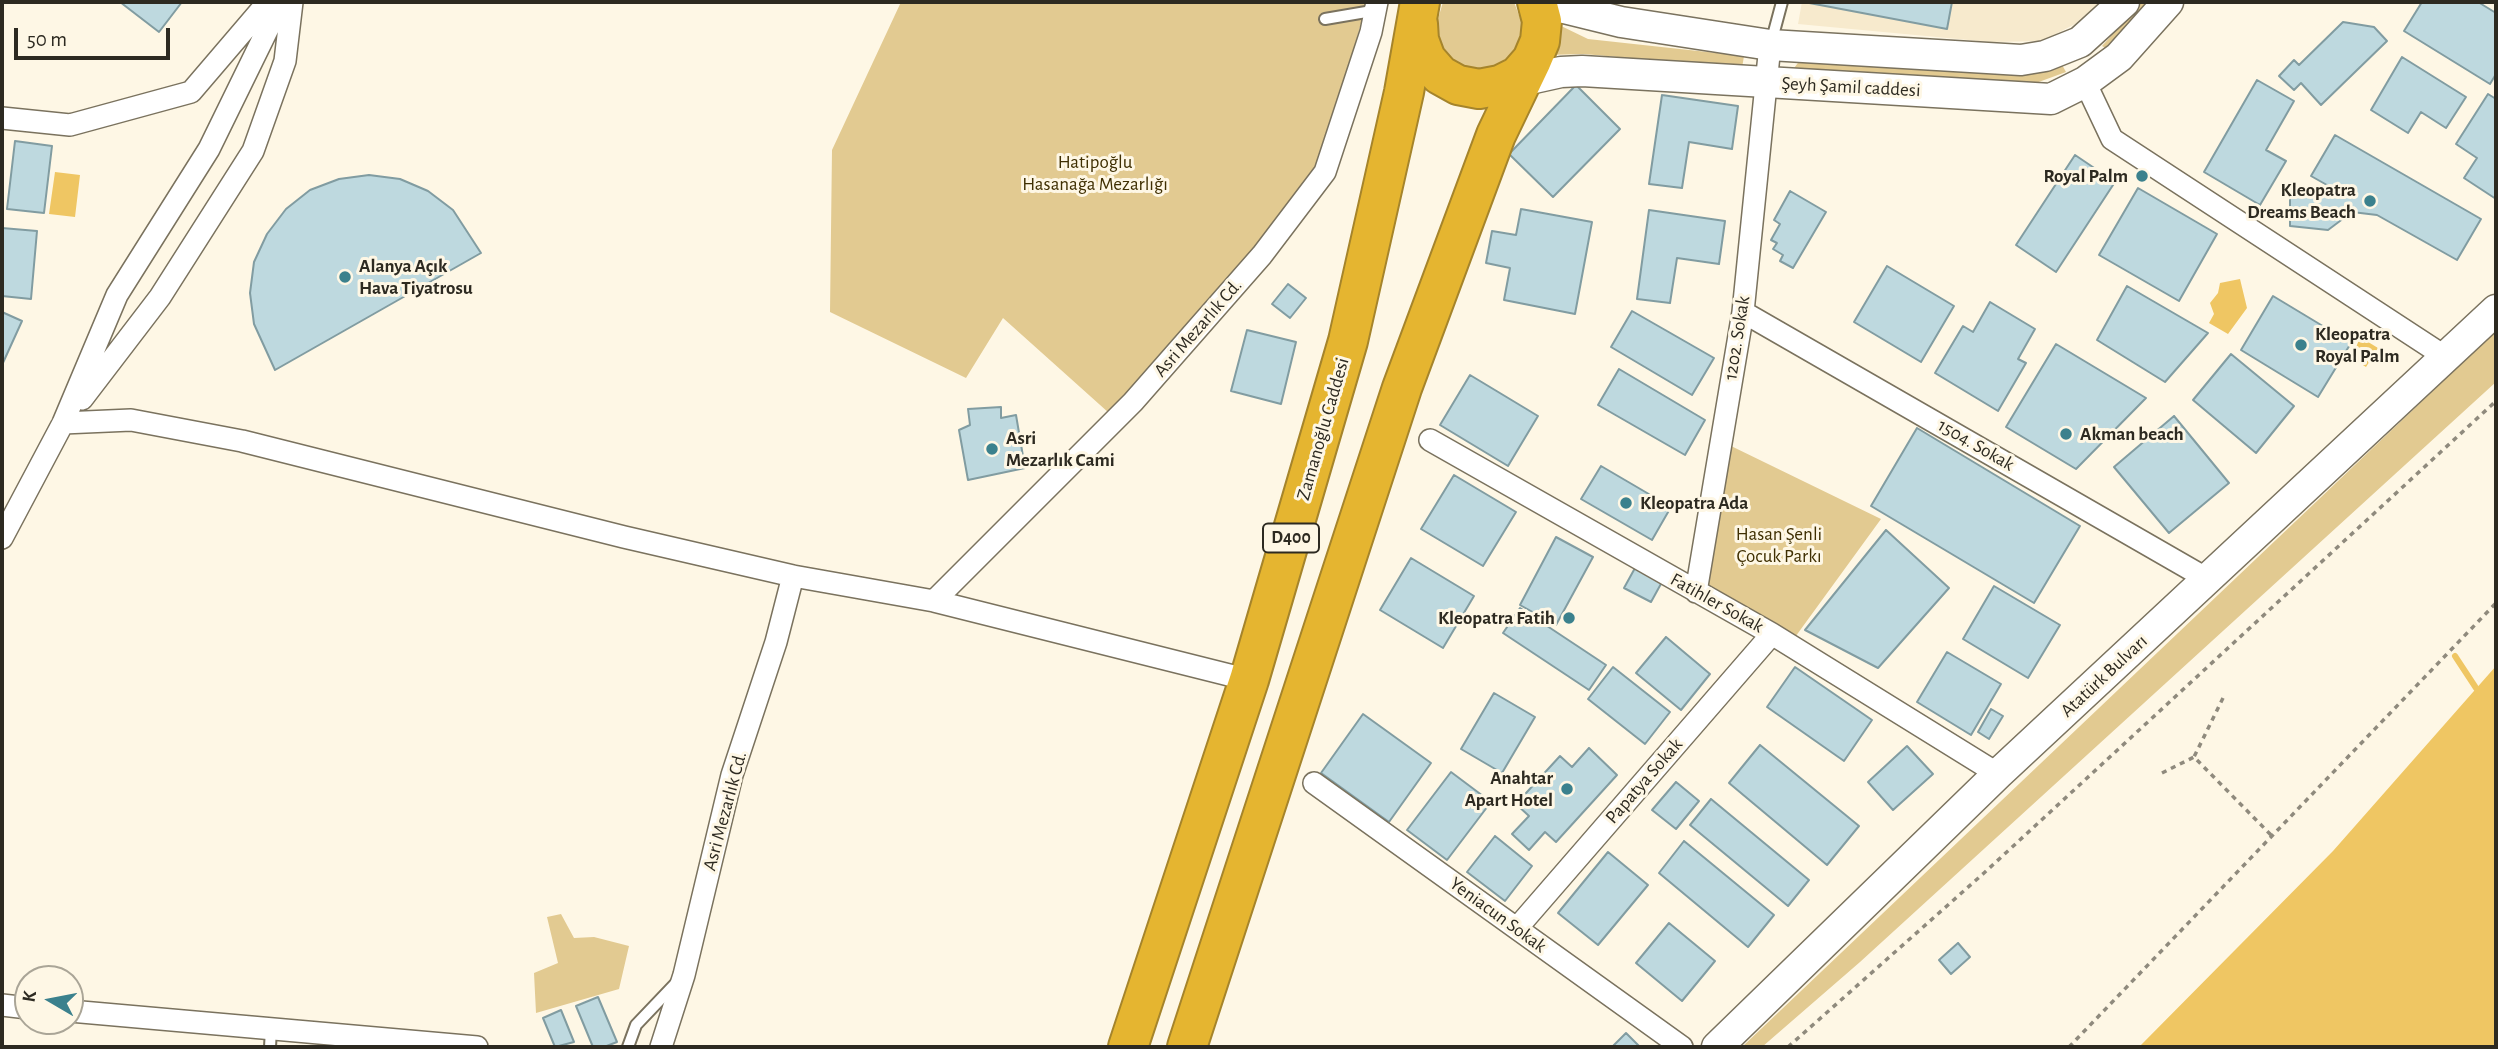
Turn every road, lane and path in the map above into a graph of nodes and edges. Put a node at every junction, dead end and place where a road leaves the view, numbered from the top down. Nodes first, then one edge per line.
1 (268, 2) edge
2 (281, 2) edge
3 (292, 2) edge
4 (1782, 2) edge
5 (2124, 2) edge
6 (2168, 2) edge
7 (1376, 4) edge
8 (1544, 7) edge
9 (1420, 8) edge
10 (1325, 19) dead end
11 (2080, 42) junction
12 (1770, 45) junction
13 (1518, 75) junction
14 (1766, 82) junction
15 (2085, 82) junction
16 (2, 118) edge
17 (2496, 310) edge
18 (1743, 312) junction
19 (2444, 356) junction
20 (2496, 401) edge
21 (63, 423) junction
22 (1430, 440) dead end
23 (2, 538) edge
24 (793, 576) junction
25 (2209, 580) junction
26 (1696, 592) junction
27 (934, 601) junction
28 (2496, 603) edge
29 (1772, 634) junction
30 (1249, 680) junction
31 (2223, 698) dead end
32 (2194, 757) junction
33 (2162, 773) dead end
34 (1998, 774) junction
35 (1314, 783) dead end
36 (2272, 836) junction
37 (1517, 928) junction
38 (684, 975) junction
39 (84, 1013) edge
40 (270, 1038) edge
41 (477, 1047) edge
42 (628, 1047) edge
43 (661, 1047) edge
44 (1128, 1047) edge
45 (1187, 1047) edge
46 (1682, 1047) edge
47 (1717, 1047) edge
48 (1788, 1047) edge
49 (2069, 1047) edge

1 - 16 street
2 - 21 street
3 - 21 street
4 - 12 lane
5 - 11 main road, Şeyh Şamil caddesi
6 - 15 main road, Şeyh Şamil caddesi
7 - 10 lane
7 - 27 street, Asri Mezarlık Cd.
8 - 12 main road, Şeyh Şamil caddesi
8 - 13 highway
9 - 13 highway
9 - 30 highway, Zamanoğlu Caddesi / D400
11 - 12 main road, Şeyh Şamil caddesi
11 - 15 main road
12 - 14 street, 1202. Sokak
13 - 14 main road, Şeyh Şamil caddesi
13 - 45 highway, D400
14 - 15 main road, Şeyh Şamil caddesi
14 - 18 street, 1202. Sokak
15 - 19 street
17 - 19 main road, Atatürk Bulvarı
18 - 25 street, 1504. Sokak
18 - 26 street, 1202. Sokak
19 - 25 main road, Atatürk Bulvarı
20 - 48 path
21 - 23 street
21 - 24 street
22 - 26 street, Fatihler Sokak
24 - 27 street
24 - 38 street, Asri Mezarlık Cd.
25 - 34 main road, Atatürk Bulvarı
26 - 29 street, Fatihler Sokak
27 - 30 street
28 - 36 path
29 - 34 street, Fatihler Sokak
29 - 37 street, Papatya Sokak
30 - 44 highway, Zamanoğlu Caddesi / D400
31 - 32 path
32 - 33 path
32 - 36 path
34 - 47 main road, Atatürk Bulvarı
35 - 37 street, Yeniacun Sokak
36 - 49 path
37 - 46 street, Yeniacun Sokak
38 - 42 lane
38 - 43 street, Asri Mezarlık Cd.
39 - 40 street
40 - 41 street

